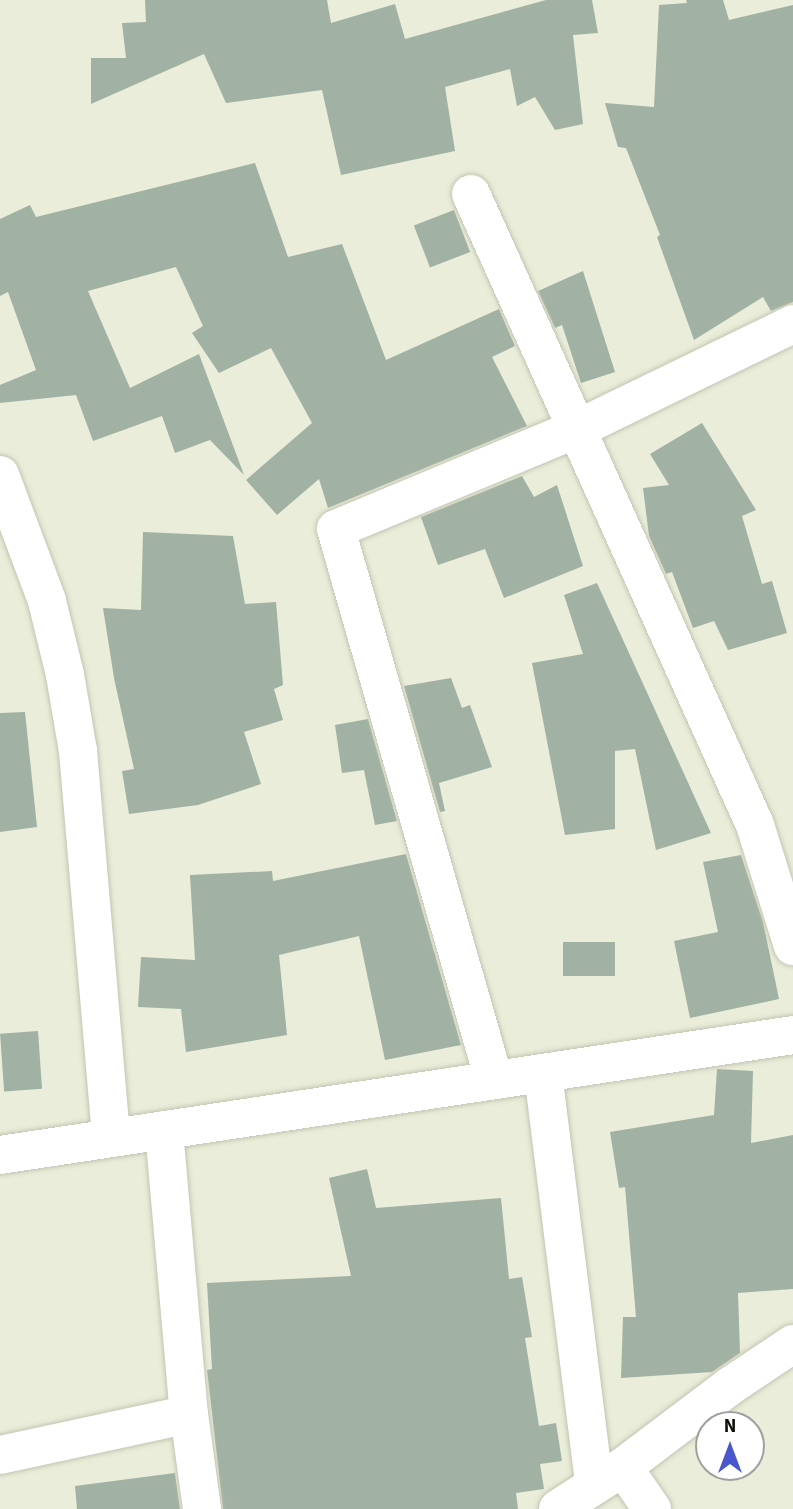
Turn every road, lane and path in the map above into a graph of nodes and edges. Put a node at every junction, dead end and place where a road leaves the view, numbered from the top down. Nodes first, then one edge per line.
1 (471, 194) dead end
2 (793, 324) edge
3 (579, 428) junction
4 (0, 475) edge
5 (11, 530) edge
6 (793, 946) edge
7 (793, 1035) edge
8 (542, 1073) junction
9 (494, 1080) junction
10 (164, 1130) junction
11 (111, 1138) junction
12 (0, 1155) edge
13 (793, 1344) edge
14 (189, 1414) junction
15 (0, 1455) edge
16 (609, 1476) junction
17 (202, 1509) edge
18 (558, 1509) edge
19 (652, 1509) edge

1 - 3 street
2 - 3 street
3 - 6 street
3 - 9 street
4 - 5 street
5 - 11 street
7 - 8 street
8 - 9 street
8 - 16 street
9 - 10 street
10 - 11 street
10 - 14 street
11 - 12 street
13 - 16 street
14 - 15 street
14 - 17 street
16 - 18 street
16 - 19 street

